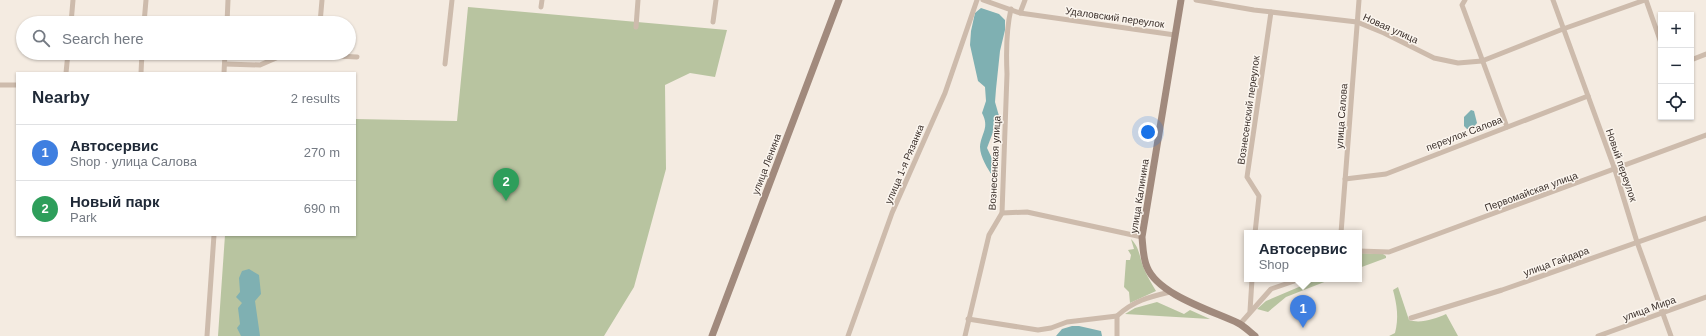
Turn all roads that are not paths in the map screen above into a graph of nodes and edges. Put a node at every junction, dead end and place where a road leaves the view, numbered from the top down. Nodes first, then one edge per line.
1 (73, 0) edge
2 (146, 0) edge
3 (228, 0) edge
4 (322, 0) edge
5 (452, 0) edge
6 (542, 0) edge
7 (638, 0) edge
8 (716, 0) edge
9 (839, 0) edge
10 (977, 0) edge
11 (983, 0) edge
12 (1025, 0) edge
13 (1181, 0) edge
14 (1196, 0) edge
15 (1359, 0) edge
16 (1465, 0) edge
17 (1553, 0) edge
18 (1645, 0) edge
19 (541, 7) dead end
20 (1011, 9) junction
21 (1272, 12) junction
22 (1020, 13) junction
23 (72, 16) edge
24 (145, 16) edge
25 (227, 16) edge
26 (321, 16) edge
27 (713, 22) dead end
28 (1357, 22) junction
29 (636, 27) dead end
30 (1564, 29) junction
31 (1175, 35) junction
32 (1658, 35) edge
33 (1706, 54) edge
34 (1694, 59) edge
35 (67, 60) edge
36 (142, 60) edge
37 (224, 60) edge
38 (272, 60) edge
39 (1482, 61) junction
40 (224, 64) junction
41 (445, 64) dead end
42 (66, 72) edge
43 (141, 72) edge
44 (224, 72) edge
45 (0, 85) edge
46 (16, 85) edge
47 (1588, 96) junction
48 (1506, 127) junction
49 (1706, 135) edge
50 (1615, 170) junction
51 (1345, 179) junction
52 (1002, 213) junction
53 (1706, 218) edge
54 (1255, 230) edge
55 (1341, 230) edge
56 (214, 236) edge
57 (1142, 237) junction
58 (1637, 242) junction
59 (1362, 251) edge
60 (1252, 282) edge
61 (1291, 282) edge
62 (1170, 292) junction
63 (1706, 297) edge
64 (1250, 311) junction
65 (1663, 312) junction
66 (1117, 316) junction
67 (1411, 318) dead end
68 (968, 319) junction
69 (1240, 324) junction
70 (207, 336) edge
71 (712, 336) edge
72 (848, 336) edge
73 (965, 336) edge
74 (1117, 336) edge
75 (1255, 336) edge
76 (1598, 336) edge
77 (1672, 336) edge

1 - 23 street
2 - 24 street
3 - 25 street
4 - 26 street
5 - 41 street
6 - 19 street
7 - 29 street
8 - 27 street
9 - 71 main road, улица Ленина
10 - 72 street, улица 1-я Рязанка
11 - 20 street, Удаловский переулок
12 - 22 street
13 - 31 main road, улица Калинина
14 - 21 street, Новая улица
15 - 28 street, улица Салова
16 - 39 street
17 - 30 street, Новый переулок
18 - 30 street, Новая улица
18 - 32 street, Новая улица
20 - 22 street, Удаловский переулок
20 - 52 street, Вознесенская улица
21 - 28 street, Новая улица
21 - 54 street, Вознесенский переулок
22 - 31 street, Удаловский переулок
28 - 39 street, Новая улица
28 - 51 street, улица Салова
30 - 39 street, Новая улица
30 - 47 street, Новый переулок
31 - 57 main road, улица Калинина
33 - 34 street
35 - 42 street
36 - 43 street
37 - 40 street
38 - 40 street
39 - 48 street
40 - 44 street
45 - 46 street
47 - 48 street, переулок Салова
47 - 50 street, Новый переулок
48 - 51 street, переулок Салова
49 - 50 street, Первомайская улица
50 - 58 street, Новый переулок
50 - 59 street, Первомайская улица
51 - 55 street, улица Салова
52 - 57 street
52 - 68 street, Вознесенская улица
53 - 58 street, улица Гайдара
56 - 70 street
57 - 62 main road, улица Калинина
58 - 65 street, Новый переулок
58 - 67 street, улица Гайдара
60 - 64 street
61 - 64 street
62 - 66 street
62 - 69 main road, улица Калинина
63 - 65 street, улица Мира
64 - 69 street
65 - 76 street, улица Мира
65 - 77 street, Новый переулок
66 - 68 street
66 - 74 street
68 - 73 street, Вознесенская улица
69 - 75 main road, улица Калинина

